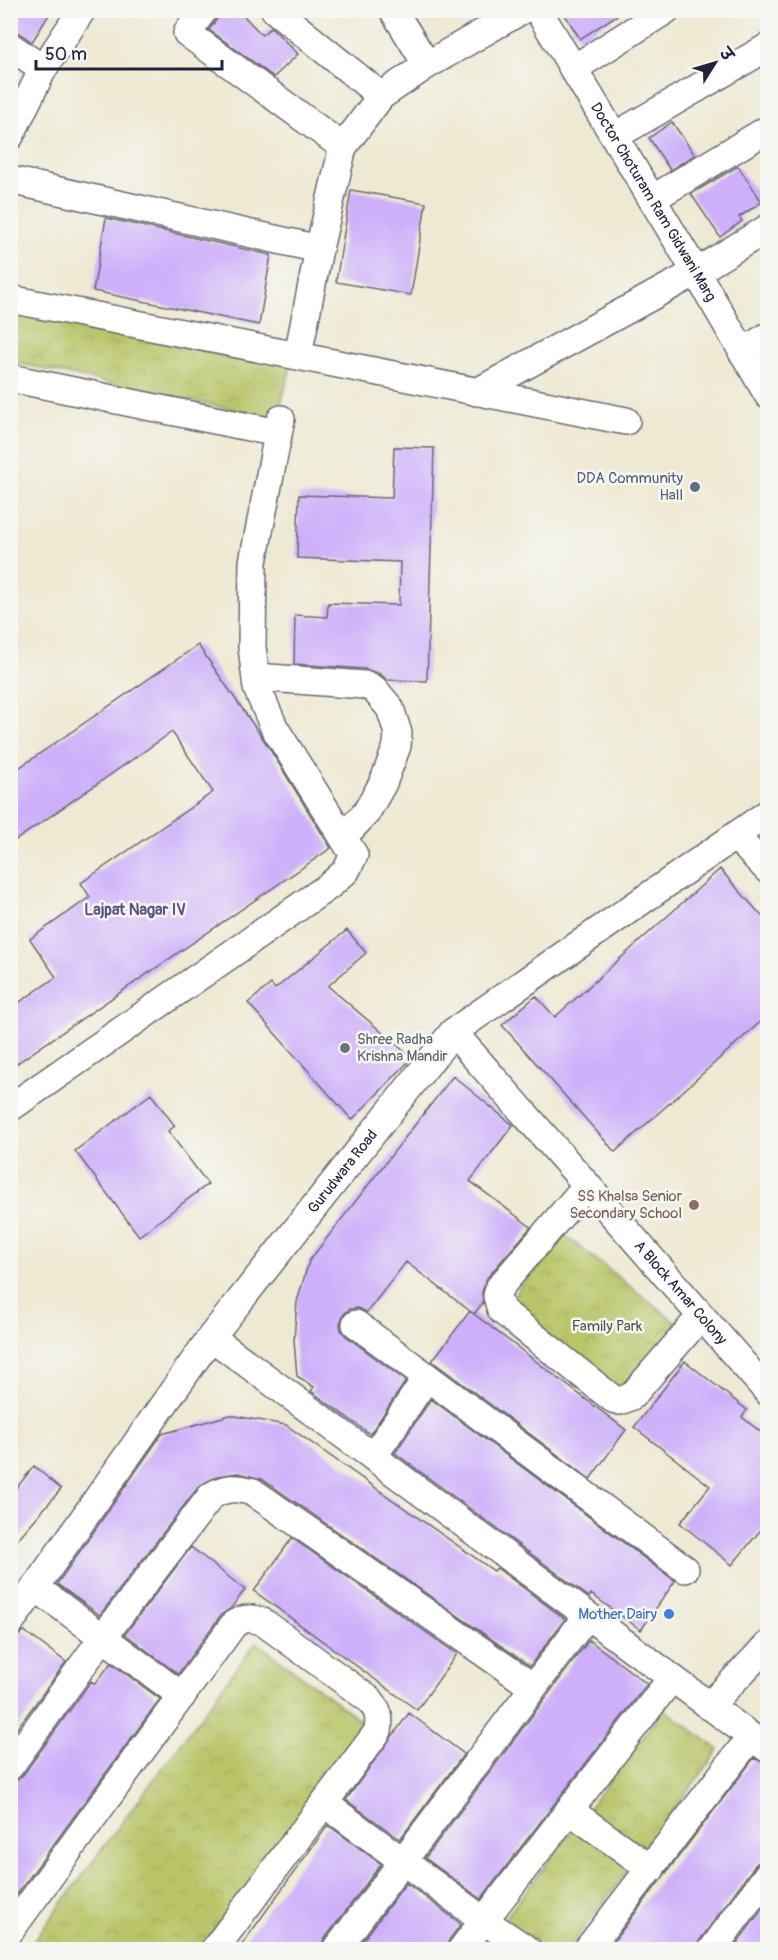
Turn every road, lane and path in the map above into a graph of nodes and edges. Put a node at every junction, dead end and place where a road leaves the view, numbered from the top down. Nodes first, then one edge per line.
1 (82, 10) edge
2 (204, 10) edge
3 (275, 10) edge
4 (393, 10) edge
5 (522, 10) edge
6 (538, 10) edge
7 (666, 10) edge
8 (10, 45) edge
9 (768, 47) edge
10 (427, 65) junction
11 (43, 69) junction
12 (573, 69) junction
13 (381, 96) junction
14 (768, 129) edge
15 (10, 136) edge
16 (615, 136) junction
17 (343, 147) junction
18 (10, 180) edge
19 (652, 199) junction
20 (768, 228) edge
21 (319, 249) junction
22 (696, 272) junction
23 (10, 299) edge
24 (768, 336) edge
25 (742, 352) junction
26 (298, 355) junction
27 (10, 378) edge
28 (477, 392) junction
29 (768, 395) edge
30 (626, 422) dead end
31 (256, 677) junction
32 (768, 813) edge
33 (735, 836) junction
34 (343, 837) junction
35 (768, 870) edge
36 (453, 1032) junction
37 (10, 1108) edge
38 (587, 1185) junction
39 (701, 1316) junction
40 (356, 1324) dead end
41 (211, 1337) junction
42 (427, 1377) junction
43 (768, 1392) edge
44 (373, 1457) junction
45 (685, 1569) dead end
46 (35, 1587) junction
47 (587, 1616) junction
48 (10, 1623) edge
49 (103, 1637) junction
50 (768, 1645) edge
51 (671, 1679) junction
52 (533, 1687) junction
53 (182, 1696) junction
54 (709, 1706) junction
55 (759, 1743) edge
56 (10, 1766) edge
57 (324, 1803) junction
58 (569, 1810) junction
59 (403, 1860) junction
60 (651, 1869) junction
61 (768, 1874) edge
62 (483, 1920) junction
63 (10, 1931) edge
64 (214, 1950) edge
65 (336, 1950) edge
66 (461, 1950) edge
67 (528, 1950) edge
68 (587, 1950) edge
69 (712, 1950) edge

1 - 11 street
2 - 17 street
3 - 13 street
4 - 10 street
5 - 10 street
6 - 12 street, Doctor Choturam Ram Gidwani Marg
7 - 12 street
8 - 11 street
9 - 16 street
10 - 13 street
11 - 15 street
12 - 16 street, Doctor Choturam Ram Gidwani Marg
13 - 17 street
14 - 19 street
16 - 19 street, Doctor Choturam Ram Gidwani Marg
17 - 21 street
18 - 21 street
19 - 22 street, Doctor Choturam Ram Gidwani Marg
20 - 22 street
21 - 26 street
22 - 25 street, Doctor Choturam Ram Gidwani Marg
22 - 28 street
23 - 26 street
24 - 25 street
25 - 29 street, Doctor Choturam Ram Gidwani Marg
26 - 28 street
27 - 31 street
28 - 30 street
31 - 34 street
31 - 34 street
32 - 33 street, Gurudwara Road
33 - 35 street
33 - 36 street, Gurudwara Road
34 - 37 street
36 - 38 street, A Block Amar Colony
36 - 41 street, Gurudwara Road
38 - 39 street, A Block Amar Colony
38 - 39 street
39 - 43 street, A Block Amar Colony
40 - 42 street
41 - 44 street
41 - 46 street, Gurudwara Road
42 - 44 street
42 - 45 street
44 - 47 street
46 - 48 street, Gurudwara Road
46 - 49 street
47 - 51 street
47 - 52 street
49 - 52 street
49 - 53 street
49 - 56 street
50 - 54 street
51 - 54 street
51 - 58 street
52 - 59 street
53 - 57 street
53 - 63 street
54 - 55 street
55 - 60 street
57 - 59 street
57 - 64 street
58 - 60 street
58 - 62 street
59 - 62 street
59 - 65 street
60 - 68 street
61 - 69 street
62 - 66 street
62 - 67 street

